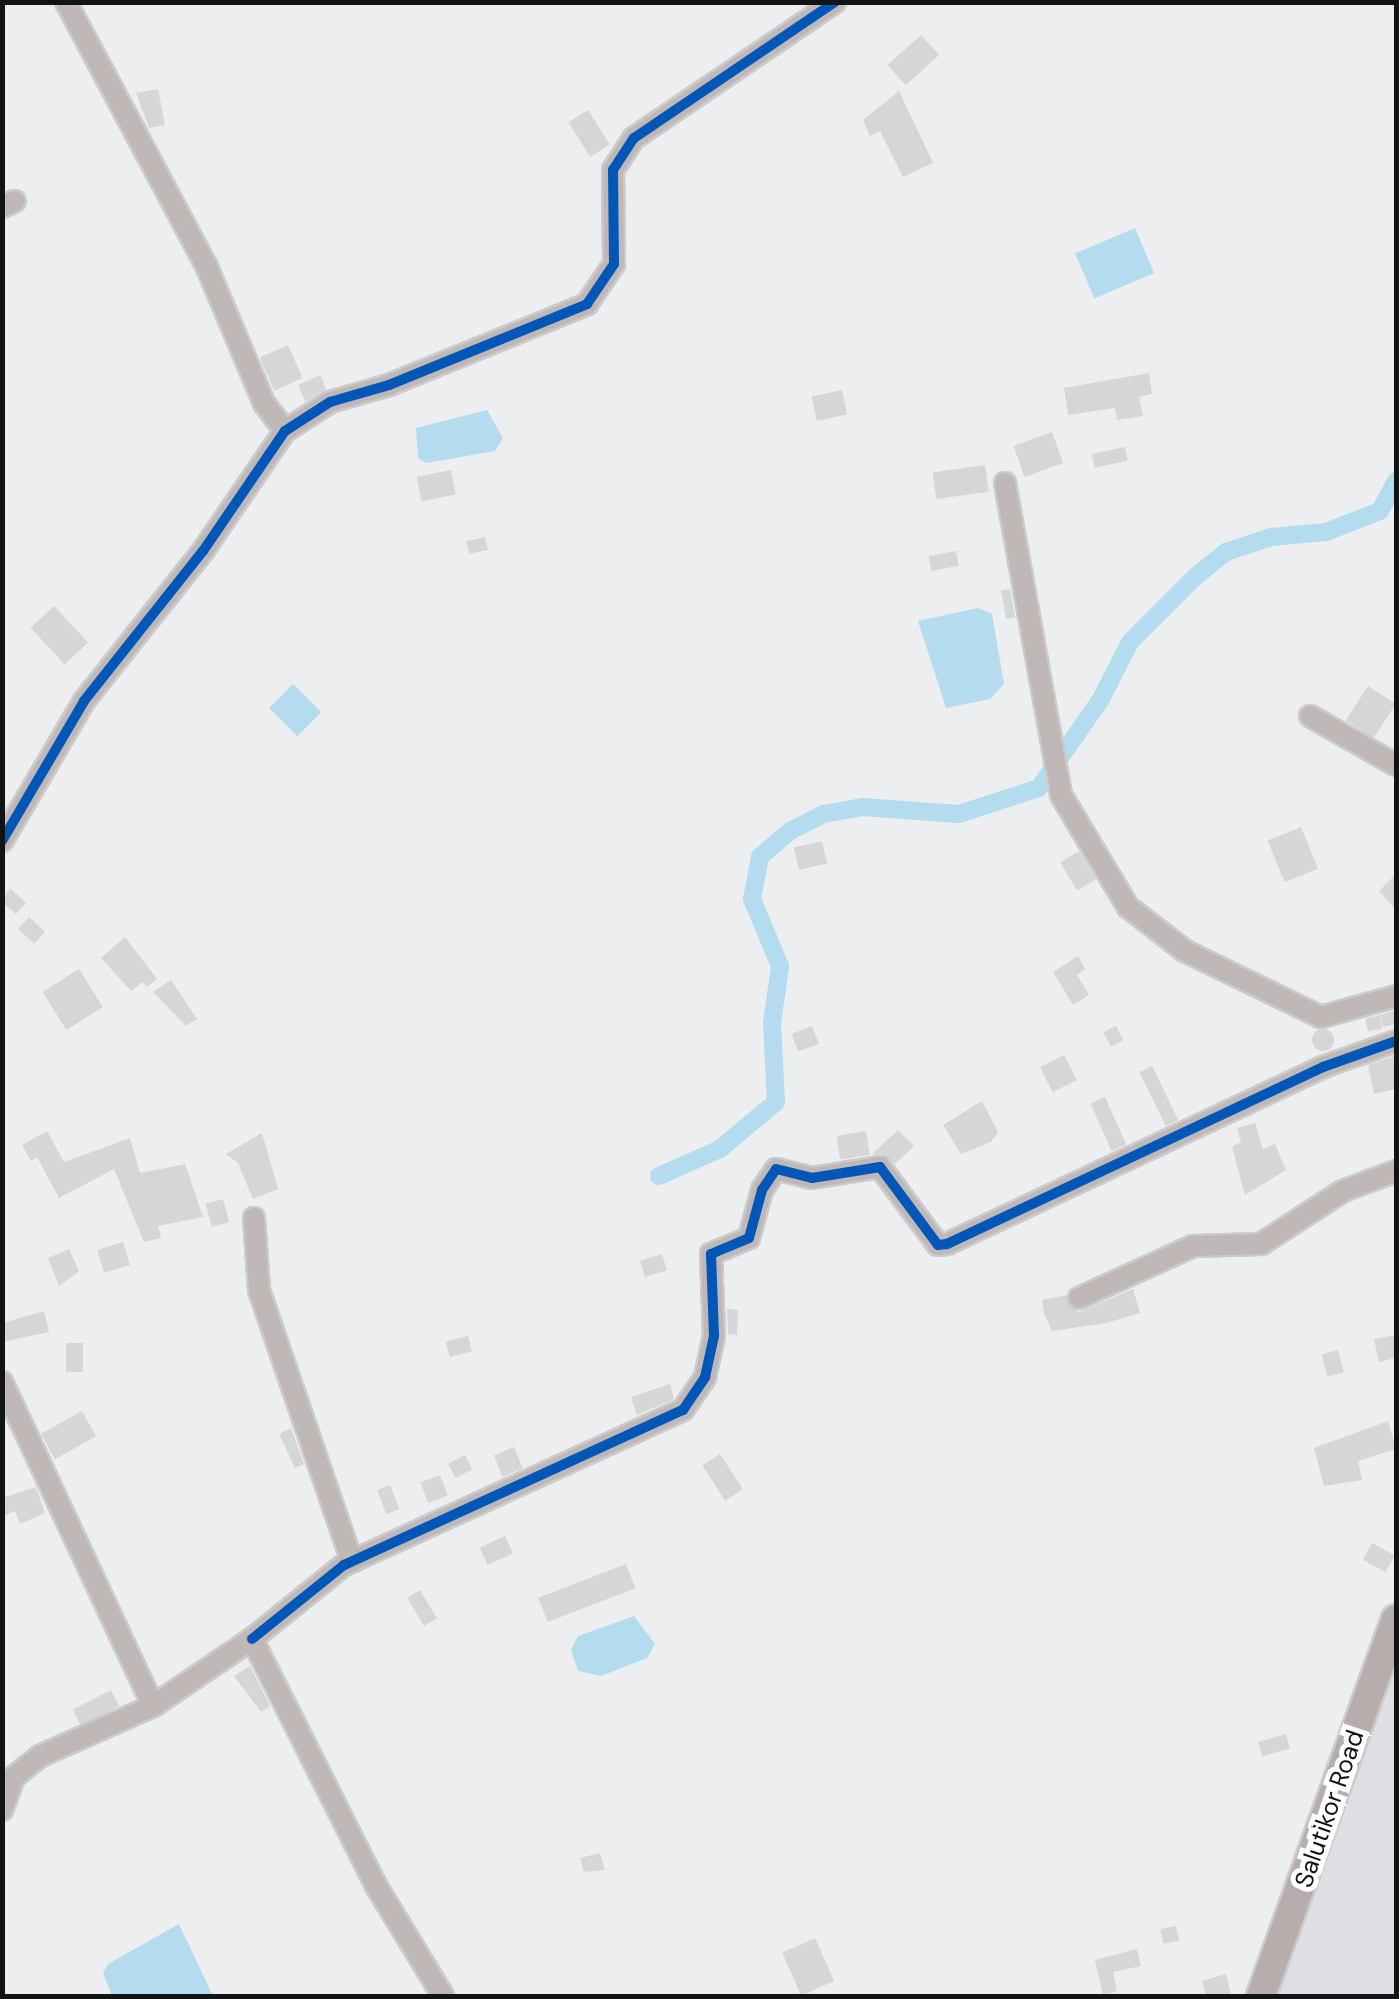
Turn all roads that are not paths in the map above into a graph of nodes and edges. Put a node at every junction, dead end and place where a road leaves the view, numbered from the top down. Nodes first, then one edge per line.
1 (66, 2) edge
2 (835, 2) edge
3 (284, 431) junction
4 (1004, 483) dead end
5 (1310, 716) dead end
6 (1396, 764) edge
7 (2, 841) edge
8 (1396, 996) edge
9 (1396, 1041) edge
10 (1396, 1171) edge
11 (254, 1218) dead end
12 (1079, 1298) dead end
13 (2, 1382) edge
14 (352, 1561) junction
15 (1396, 1620) edge
16 (252, 1639) junction
17 (154, 1706) junction
18 (2, 1810) edge
19 (443, 1996) edge
20 (1261, 1996) edge

1 - 3 street
2 - 3 street
3 - 7 street
4 - 8 street
5 - 6 street
9 - 14 street
10 - 12 street
11 - 14 street
13 - 17 street
14 - 16 street
15 - 20 main road, Salutikor Road
16 - 17 street
16 - 19 street
17 - 18 street

